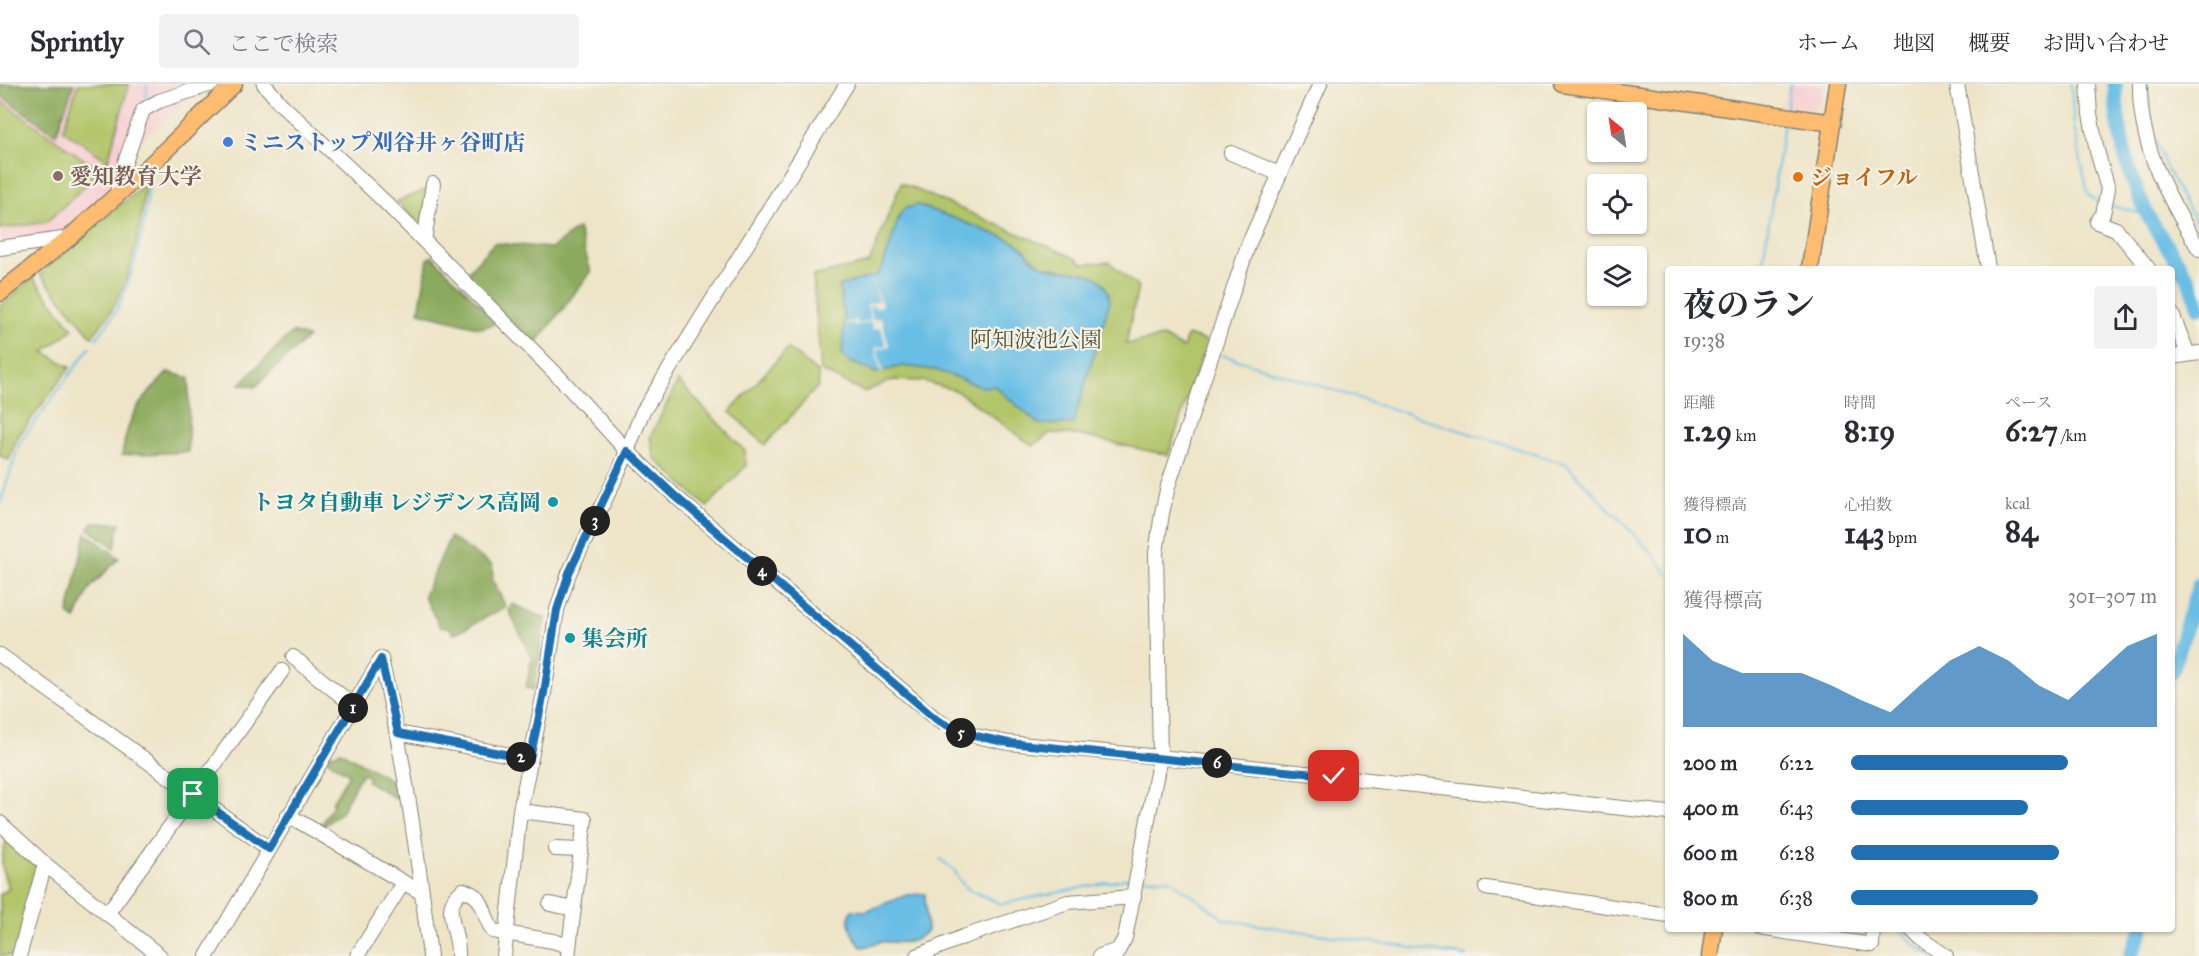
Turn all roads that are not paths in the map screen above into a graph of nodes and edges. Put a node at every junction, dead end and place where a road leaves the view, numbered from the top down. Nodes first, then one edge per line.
1 (264, 84) edge
2 (847, 84) edge
3 (1320, 84) edge
4 (1563, 84) edge
5 (1838, 84) edge
6 (1957, 84) edge
7 (2088, 84) edge
8 (2140, 84) edge
9 (222, 86) edge
10 (1833, 123) junction
11 (1231, 153) dead end
12 (1279, 174) junction
13 (433, 184) dead end
14 (117, 195) junction
15 (69, 238) junction
16 (424, 241) junction
17 (0, 248) edge
18 (2199, 249) edge
19 (1810, 266) edge
20 (1988, 266) edge
21 (2146, 266) edge
22 (0, 293) edge
23 (2175, 319) edge
24 (2195, 353) edge
25 (2175, 356) edge
26 (627, 451) junction
27 (0, 655) edge
28 (293, 657) dead end
29 (282, 671) dead end
30 (354, 706) junction
31 (398, 733) junction
32 (1160, 757) junction
33 (530, 759) junction
34 (193, 794) junction
35 (520, 811) junction
36 (1665, 813) edge
37 (288, 815) junction
38 (0, 823) edge
39 (269, 849) junction
40 (555, 849) dead end
41 (581, 850) junction
42 (45, 864) junction
43 (403, 882) junction
44 (1486, 888) dead end
45 (422, 893) junction
46 (1134, 897) junction
47 (550, 904) dead end
48 (574, 909) junction
49 (106, 914) junction
50 (1665, 915) edge
51 (507, 932) junction
52 (1713, 932) edge
53 (1786, 932) edge
54 (1874, 932) edge
55 (1914, 932) edge
56 (951, 950) edge
57 (569, 951) edge
58 (1117, 953) edge
59 (19, 956) edge
60 (160, 956) edge
61 (207, 956) edge
62 (357, 956) edge
63 (429, 956) edge
64 (458, 956) edge
65 (504, 956) edge
66 (917, 956) edge
67 (1100, 956) edge
68 (1710, 956) edge
69 (1946, 956) edge

1 - 16 street
2 - 26 street
3 - 12 street
4 - 10 main road
5 - 10 main road
6 - 20 street
7 - 21 street
8 - 18 street
9 - 14 main road
9 - 14 street
10 - 19 main road
11 - 12 street
12 - 32 street
13 - 16 street
14 - 15 main road
15 - 17 street
15 - 22 main road
16 - 26 street
23 - 24 street
24 - 25 street
26 - 32 street
26 - 33 street
27 - 34 street
28 - 30 street
29 - 34 street
30 - 31 street
30 - 37 street
31 - 33 street
31 - 45 street
32 - 36 street
32 - 46 street
33 - 35 street
34 - 39 street
34 - 49 street
35 - 41 street
35 - 51 street
37 - 39 street
37 - 43 street
38 - 42 street
39 - 61 street
40 - 41 street
41 - 48 street
42 - 49 street
42 - 59 street
43 - 45 street
43 - 62 street
44 - 50 street
45 - 63 street
46 - 56 street
46 - 58 street
47 - 48 street
48 - 57 street
49 - 60 street
51 - 57 street
51 - 64 street
51 - 65 street
52 - 68 main road
53 - 54 street
55 - 69 street
56 - 66 street
58 - 67 street

